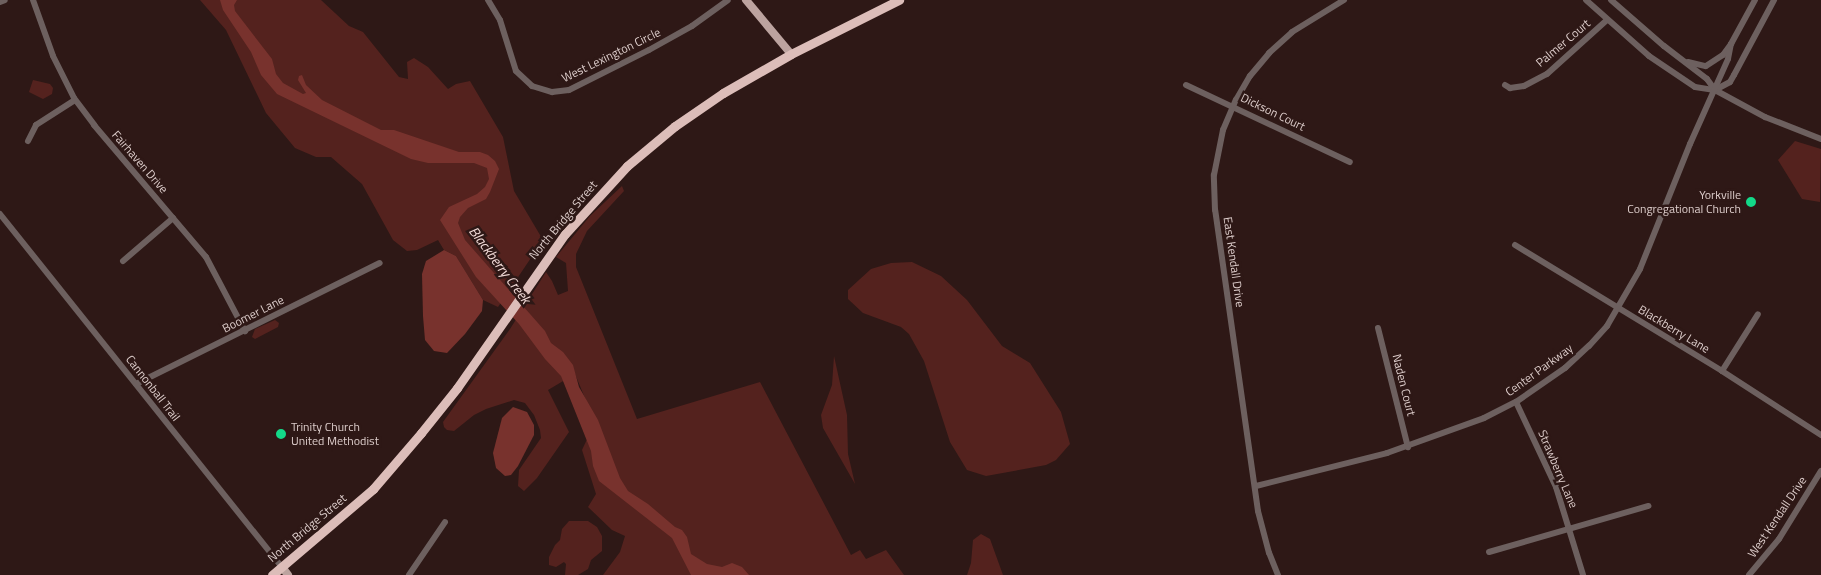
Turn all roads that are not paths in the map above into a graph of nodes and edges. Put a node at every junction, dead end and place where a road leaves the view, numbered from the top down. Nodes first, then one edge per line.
1 (5, 0) edge
2 (33, 0) edge
3 (488, 0) edge
4 (728, 0) edge
5 (746, 0) edge
6 (899, 0) edge
7 (1344, 0) edge
8 (1586, 0) edge
9 (1611, 0) edge
10 (1755, 0) edge
11 (1774, 0) edge
12 (0, 2) edge
13 (1607, 20) junction
14 (1732, 44) junction
15 (791, 54) junction
16 (1684, 61) junction
17 (1186, 85) dead end
18 (1505, 85) dead end
19 (1715, 90) junction
20 (76, 100) junction
21 (1234, 106) junction
22 (1821, 139) edge
23 (28, 141) dead end
24 (1350, 162) dead end
25 (0, 214) edge
26 (173, 218) junction
27 (1515, 245) dead end
28 (122, 261) dead end
29 (380, 263) dead end
30 (1618, 309) junction
31 (1758, 314) dead end
32 (1378, 328) dead end
33 (245, 331) junction
34 (1722, 371) junction
35 (136, 384) junction
36 (1516, 402) junction
37 (1821, 434) edge
38 (1408, 446) junction
39 (1821, 471) edge
40 (1256, 486) junction
41 (1648, 506) dead end
42 (445, 522) dead end
43 (1570, 529) junction
44 (1490, 552) dead end
45 (282, 567) junction
46 (272, 575) edge
47 (288, 575) edge
48 (409, 575) edge
49 (1278, 575) edge
50 (1583, 575) edge
51 (1750, 575) edge

1 - 12 street
2 - 20 street, Fairhaven Drive
3 - 4 street, West Lexington Circle
5 - 15 main road
6 - 15 highway, North Bridge Street
7 - 21 street, East Kendall Drive
8 - 13 street
9 - 16 street
10 - 14 street, Center Parkway
11 - 19 street, Center Parkway
13 - 18 street, Palmer Court
13 - 19 street
14 - 16 street, Center Parkway
14 - 19 street, Center Parkway
15 - 45 highway, North Bridge Street
16 - 19 street
17 - 21 street, Dickson Court
19 - 22 street
19 - 30 street, Center Parkway
20 - 23 street
20 - 26 street, Fairhaven Drive
21 - 24 street, Dickson Court
21 - 40 street, East Kendall Drive
25 - 35 street, Cannonball Trail
26 - 28 street
26 - 33 street, Fairhaven Drive
27 - 30 street, Blackberry Lane
29 - 33 street, Boomer Lane
30 - 34 street, Blackberry Lane
30 - 36 street, Center Parkway
31 - 34 street
32 - 38 street, Naden Court
33 - 35 street, Boomer Lane
34 - 37 street, Blackberry Lane
35 - 45 street, Cannonball Trail
36 - 38 street, Center Parkway
36 - 43 street, Strawberry Lane
38 - 40 street, Center Parkway
39 - 51 street, West Kendall Drive
40 - 49 street, East Kendall Drive
41 - 43 street
42 - 48 street
43 - 44 street
43 - 50 street, Strawberry Lane
45 - 46 highway, North Bridge Street
45 - 47 main road, Cannonball Trail

